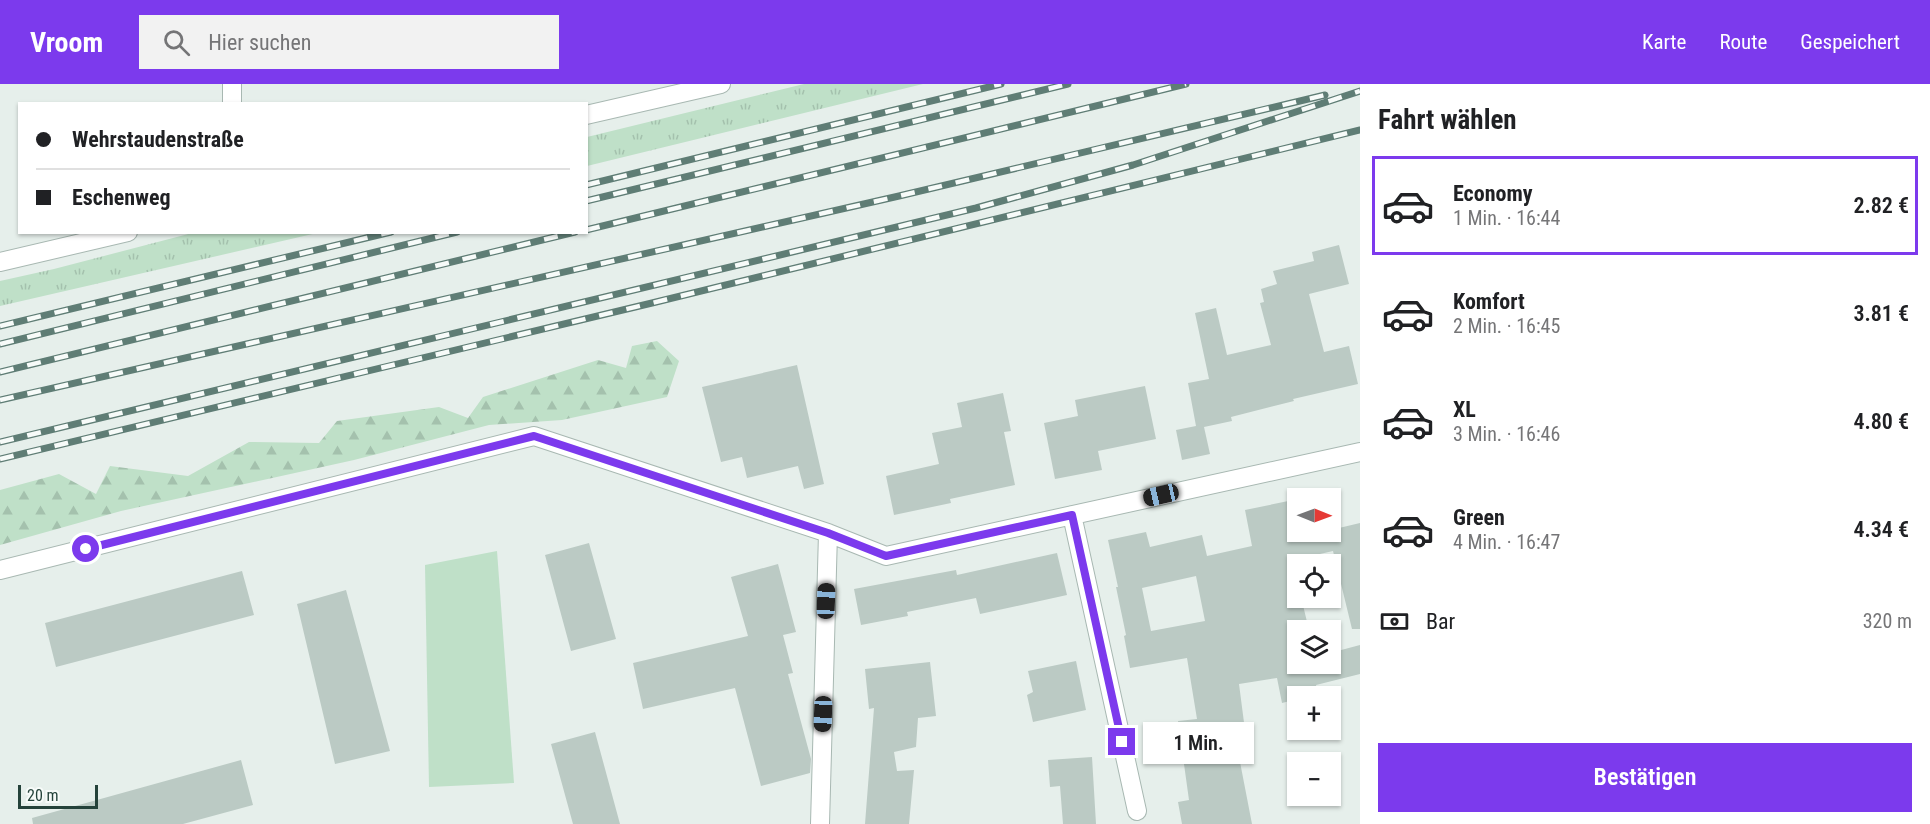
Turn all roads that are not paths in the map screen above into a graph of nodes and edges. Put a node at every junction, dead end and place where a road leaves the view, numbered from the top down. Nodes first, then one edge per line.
1 (232, 84) edge
2 (721, 84) edge
3 (232, 102) edge
4 (588, 115) edge
5 (119, 234) edge
6 (0, 262) edge
7 (1360, 452) edge
8 (1072, 515) junction
9 (828, 533) junction
10 (0, 570) edge
11 (1137, 811) dead end
12 (820, 824) edge

1 - 3 street
2 - 4 street
5 - 6 street
7 - 8 street
8 - 9 street
8 - 11 street
9 - 10 street
9 - 12 street

